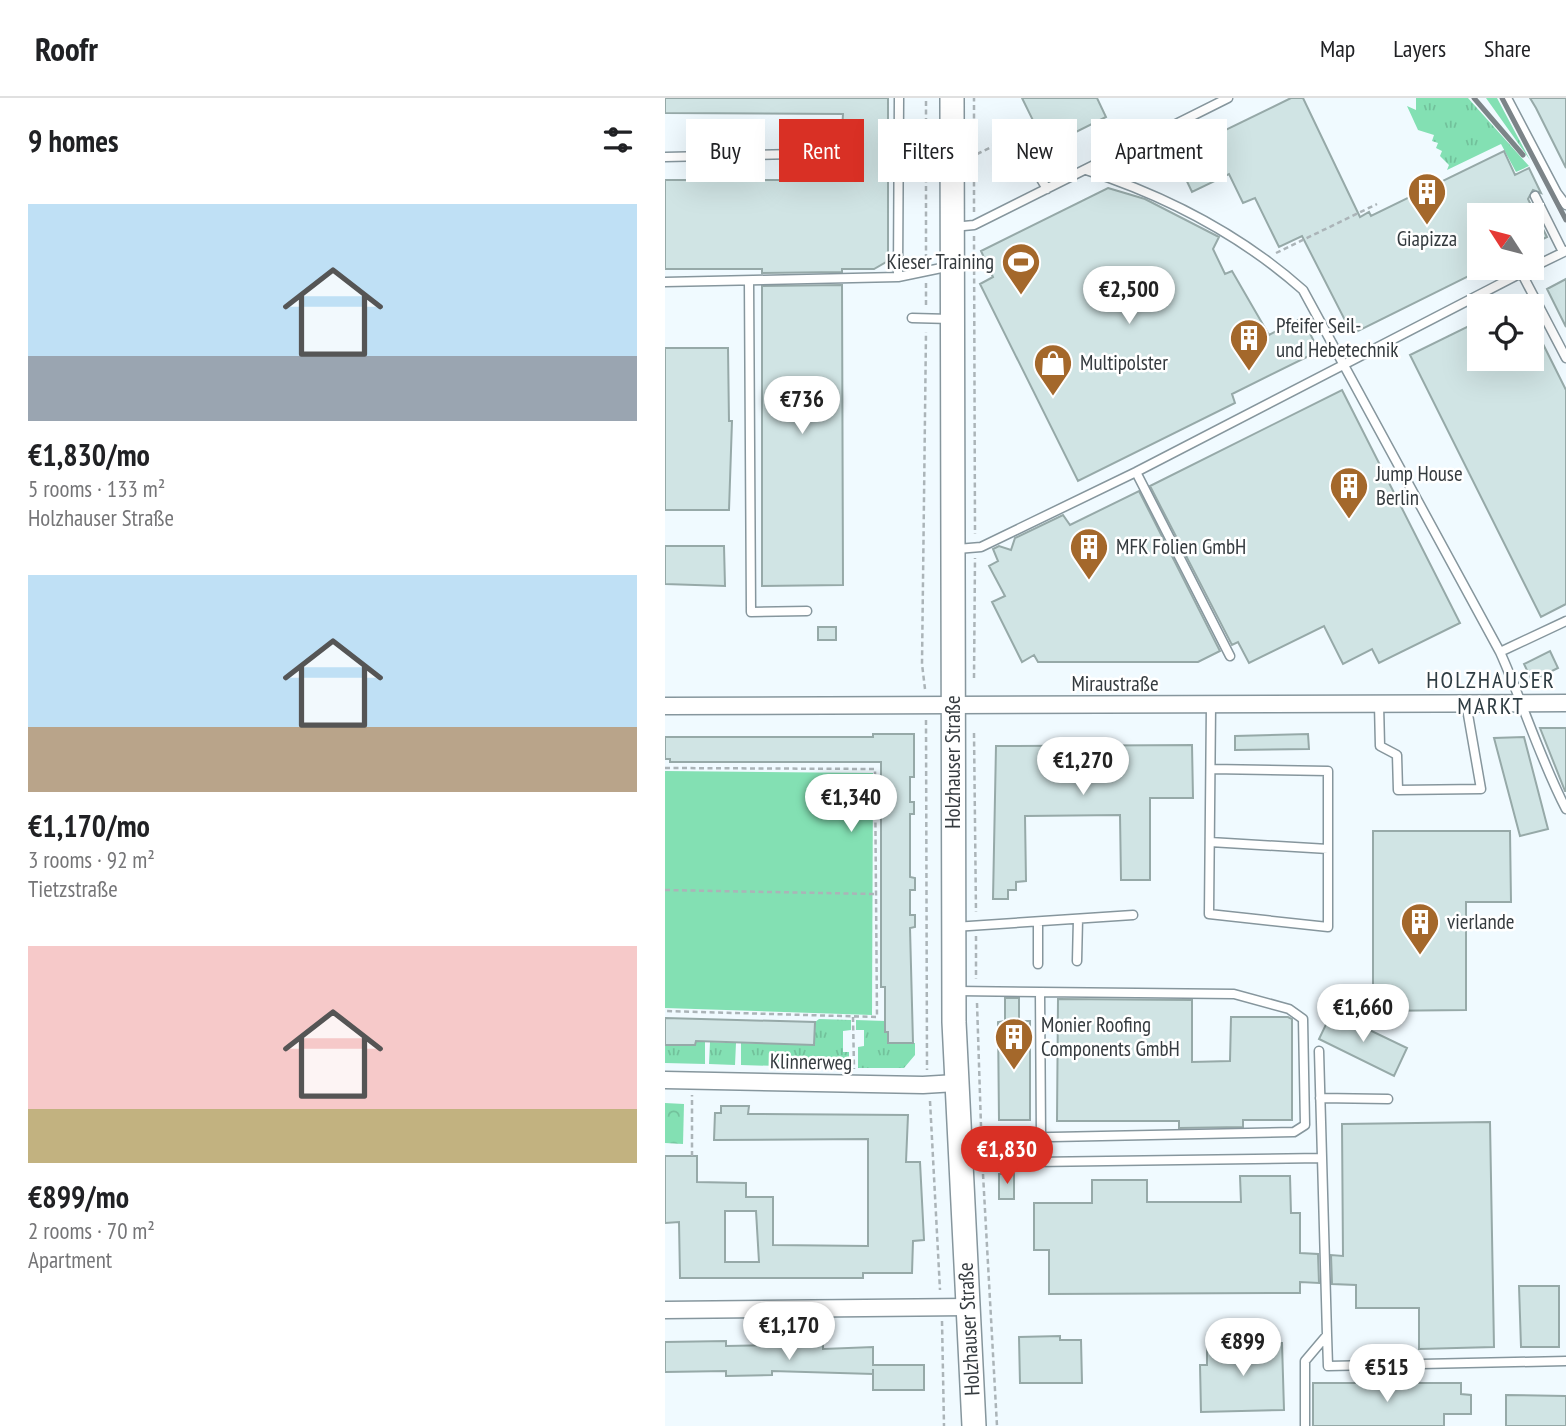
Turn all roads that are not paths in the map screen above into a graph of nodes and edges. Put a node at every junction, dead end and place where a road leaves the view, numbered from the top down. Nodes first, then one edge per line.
1 (899, 98) edge
2 (952, 98) edge
3 (1228, 98) edge
4 (1507, 98) edge
5 (899, 119) edge
6 (779, 154) edge
7 (665, 157) edge
8 (1086, 170) junction
9 (899, 182) edge
10 (1042, 182) edge
11 (1047, 190) junction
12 (1535, 196) dead end
13 (1566, 205) edge
14 (963, 226) junction
15 (1564, 252) edge
16 (1544, 262) edge
17 (953, 266) junction
18 (898, 277) junction
19 (1506, 280) edge
20 (1525, 280) edge
21 (749, 281) junction
22 (665, 282) edge
23 (912, 318) dead end
24 (953, 319) junction
25 (1566, 358) edge
26 (1345, 363) junction
27 (1136, 472) junction
28 (964, 548) junction
29 (807, 611) dead end
30 (1566, 621) edge
31 (1500, 652) junction
32 (1230, 656) dead end
33 (1466, 703) junction
34 (1523, 703) junction
35 (1566, 703) edge
36 (1379, 704) junction
37 (953, 705) junction
38 (1211, 705) junction
39 (665, 706) edge
40 (1211, 769) junction
41 (1566, 809) edge
42 (1210, 842) junction
43 (1328, 849) junction
44 (1133, 915) dead end
45 (1078, 919) junction
46 (1038, 922) junction
47 (965, 927) junction
48 (1077, 961) dead end
49 (1038, 964) dead end
50 (965, 991) junction
51 (1040, 992) junction
52 (1319, 1051) dead end
53 (665, 1080) edge
54 (956, 1083) junction
55 (1320, 1098) junction
56 (1388, 1100) dead end
57 (1041, 1138) junction
58 (970, 1139) junction
59 (1322, 1158) junction
60 (972, 1163) junction
61 (968, 1307) junction
62 (665, 1310) edge
63 (1327, 1335) junction
64 (1566, 1361) edge
65 (974, 1426) edge
66 (1305, 1426) edge

1 - 5 lane
2 - 14 main road, Holzhauser Straße
3 - 8 lane
4 - 13 lane
6 - 7 lane
8 - 11 lane
8 - 26 lane
9 - 18 lane
10 - 11 lane
11 - 14 lane
12 - 15 lane
14 - 17 main road, Holzhauser Straße
15 - 16 lane
17 - 18 lane
17 - 24 main road, Holzhauser Straße
18 - 21 lane
19 - 26 lane
20 - 25 lane
21 - 22 lane
21 - 29 lane
23 - 24 lane
24 - 28 main road, Holzhauser Straße
26 - 27 lane
26 - 31 lane
27 - 28 lane
27 - 32 lane
28 - 37 main road, Holzhauser Straße
30 - 31 lane
31 - 34 lane
33 - 34 street, Miraustraße
33 - 36 street, Miraustraße
33 - 36 lane
34 - 35 street, Miraustraße
34 - 41 lane
36 - 38 street, Miraustraße
37 - 38 street, Miraustraße
37 - 39 street, Miraustraße
37 - 47 main road, Holzhauser Straße
38 - 40 lane
40 - 42 lane
40 - 43 lane
42 - 43 lane
42 - 43 lane
44 - 45 lane
45 - 46 lane
45 - 48 lane
46 - 47 lane
46 - 49 lane
47 - 50 main road, Holzhauser Straße
50 - 51 lane
50 - 54 main road, Holzhauser Straße
51 - 57 lane
51 - 57 lane
52 - 55 lane
53 - 54 street, Klinnerweg
54 - 58 main road, Holzhauser Straße
55 - 56 lane
55 - 59 lane
57 - 58 lane
58 - 60 main road, Holzhauser Straße
59 - 60 lane
59 - 63 lane
60 - 61 main road, Holzhauser Straße
61 - 62 street
61 - 65 main road, Holzhauser Straße
63 - 64 lane
63 - 66 lane

